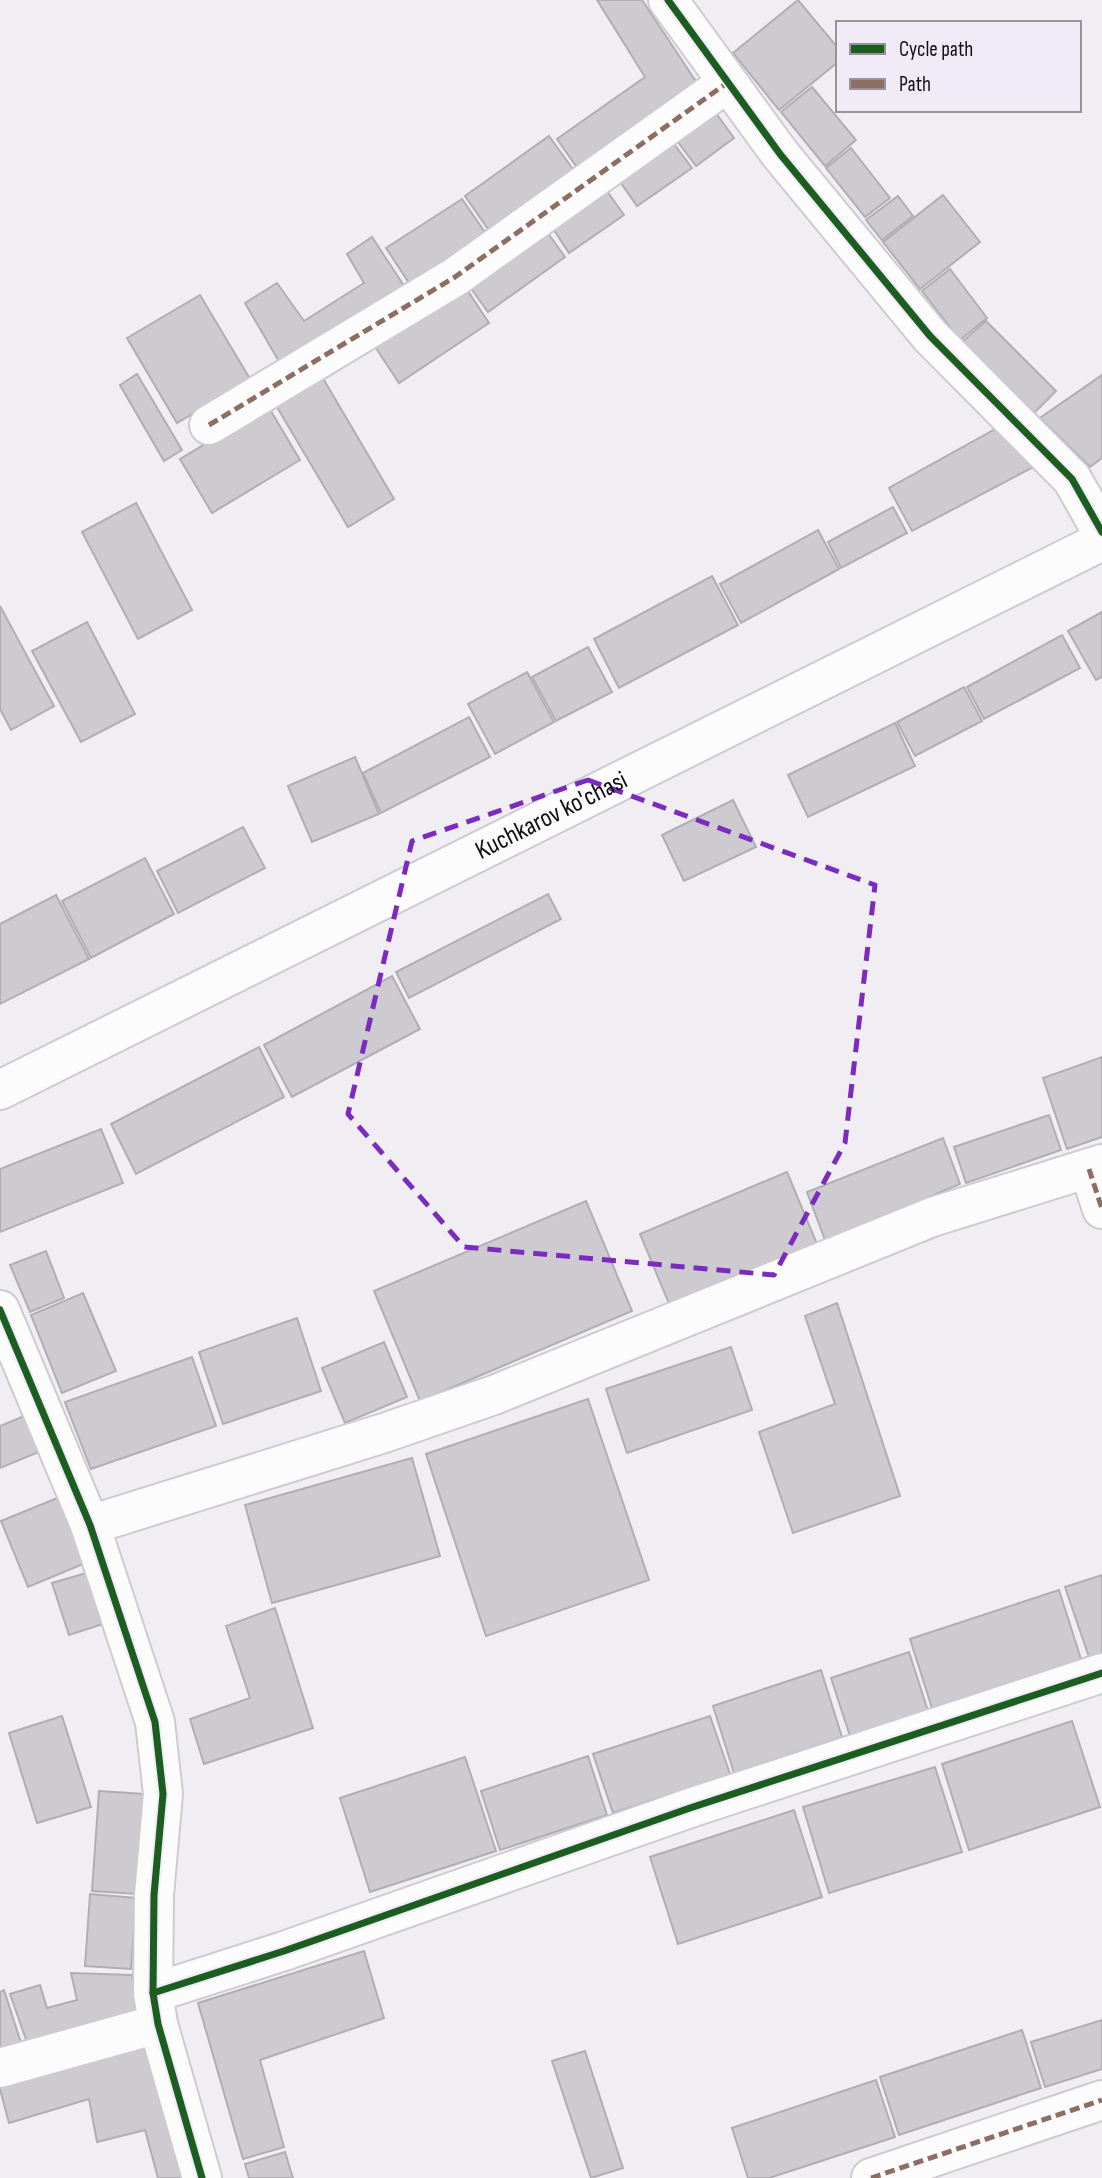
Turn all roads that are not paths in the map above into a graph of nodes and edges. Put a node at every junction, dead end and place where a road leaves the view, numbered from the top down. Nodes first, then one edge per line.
1 (668, 0) edge
2 (727, 83) junction
3 (209, 425) dead end
4 (1102, 532) edge
5 (1102, 541) edge
6 (0, 1090) edge
7 (1096, 1167) edge
8 (1102, 1209) edge
9 (0, 1310) edge
10 (90, 1525) junction
11 (1102, 1673) edge
12 (156, 2009) junction
13 (0, 2068) edge
14 (1102, 2099) edge
15 (202, 2178) edge
16 (871, 2178) edge

1 - 2 street
2 - 3 street
2 - 4 street
5 - 6 street, Kuchkarov ko'chasi
7 - 8 street
7 - 10 street
9 - 10 street
10 - 12 street
11 - 12 street
12 - 13 street
12 - 15 street
14 - 16 street

